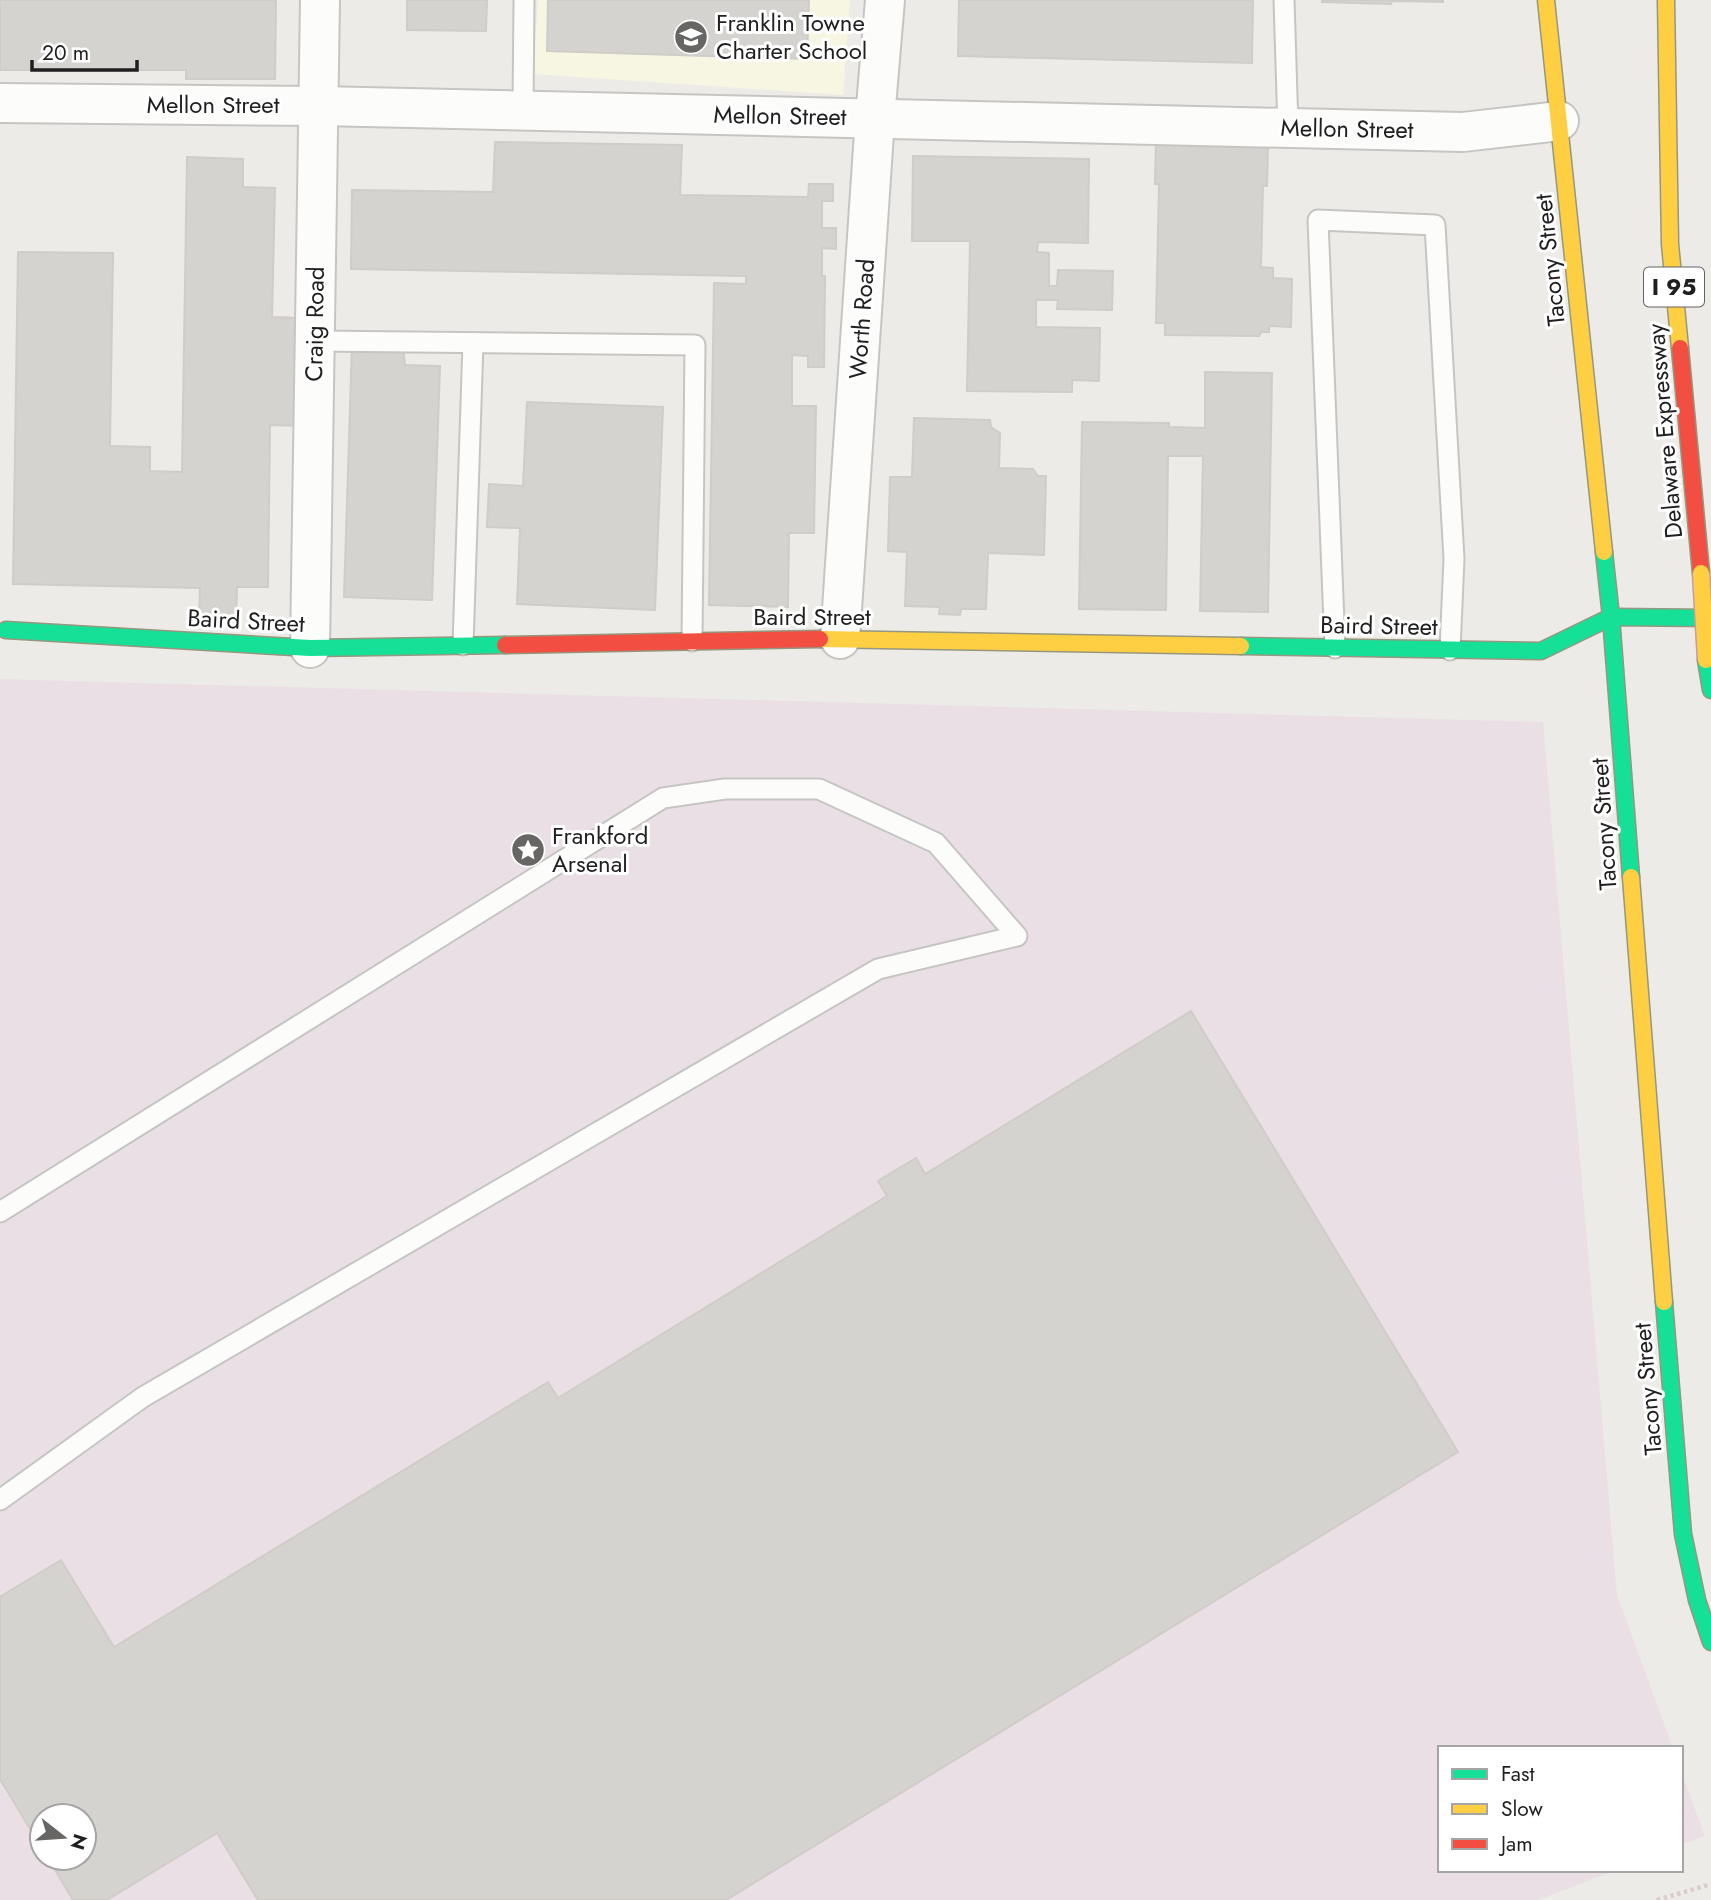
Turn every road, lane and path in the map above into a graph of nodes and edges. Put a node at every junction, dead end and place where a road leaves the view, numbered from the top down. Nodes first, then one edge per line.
1 (320, 0) edge
2 (524, 0) edge
3 (885, 0) edge
4 (1284, 0) edge
5 (1546, 0) edge
6 (1666, 0) edge
7 (0, 103) edge
8 (319, 106) junction
9 (523, 110) junction
10 (875, 118) junction
11 (1559, 121) junction
12 (1288, 128) junction
13 (315, 341) junction
14 (473, 343) junction
15 (1611, 617) junction
16 (1711, 618) edge
17 (3, 630) edge
18 (840, 639) junction
19 (692, 642) junction
20 (463, 645) junction
21 (310, 648) junction
22 (1335, 648) junction
23 (1450, 650) junction
24 (1711, 690) edge
25 (0, 1212) edge
26 (0, 1500) edge
27 (1711, 1642) edge
28 (1711, 1884) edge
29 (1657, 1900) edge

1 - 8 street, Craig Road
2 - 9 lane
3 - 10 street, Worth Road
4 - 12 lane
5 - 11 main road, Tacony Street
6 - 24 main road, Delaware Expressway / I 95, bridge
7 - 8 street, Mellon Street
8 - 9 street, Mellon Street
8 - 13 street, Craig Road
9 - 10 street, Mellon Street
10 - 12 street, Mellon Street
10 - 18 street, Worth Road
11 - 12 street, Mellon Street
11 - 15 main road, Tacony Street
13 - 14 lane
13 - 21 street, Craig Road
14 - 19 lane
14 - 20 lane
15 - 16 main road
15 - 23 main road, Baird Street
15 - 27 main road, Tacony Street
17 - 21 main road, Baird Street
18 - 19 main road, Baird Street
18 - 22 main road, Baird Street
19 - 20 main road, Baird Street
20 - 21 main road, Baird Street
22 - 23 main road, Baird Street
22 - 23 lane
25 - 26 lane
28 - 29 path

